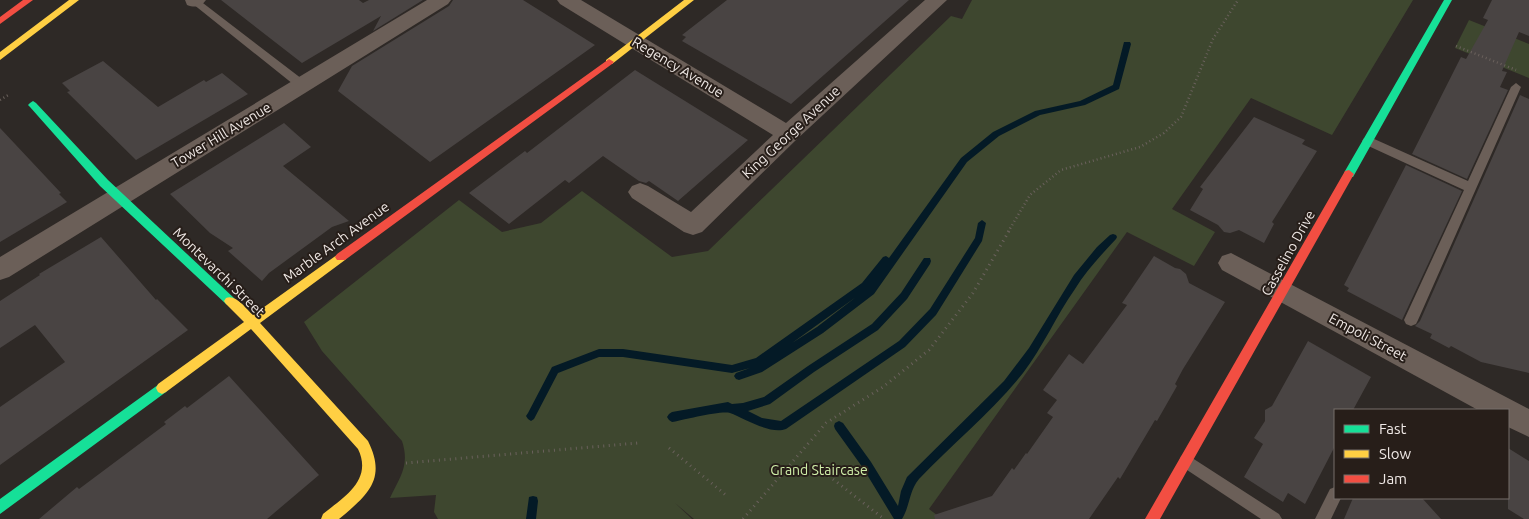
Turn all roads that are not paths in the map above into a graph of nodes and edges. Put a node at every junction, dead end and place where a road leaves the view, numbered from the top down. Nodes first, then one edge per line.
1 (29, 0) edge
2 (76, 0) edge
3 (194, 0) edge
4 (441, 0) edge
5 (568, 0) edge
6 (690, 0) edge
7 (937, 0) edge
8 (1448, 0) edge
9 (0, 21) edge
10 (635, 41) junction
11 (0, 57) edge
12 (302, 85) junction
13 (1516, 87) dead end
14 (33, 105) dead end
15 (788, 134) junction
16 (1368, 140) junction
17 (1471, 188) junction
18 (640, 192) dead end
19 (119, 197) junction
20 (1231, 263) dead end
21 (0, 270) edge
22 (1283, 291) junction
23 (1411, 320) dead end
24 (252, 322) junction
25 (1502, 409) edge
26 (1509, 413) edge
27 (1529, 424) edge
28 (1186, 461) junction
29 (1334, 496) edge
30 (0, 507) edge
31 (328, 519) edge
32 (1152, 519) edge
33 (1274, 519) edge
34 (1323, 519) edge

1 - 9 street
2 - 11 street
3 - 12 lane
4 - 12 street, Tower Hill Avenue
5 - 10 street, Regency Avenue
6 - 10 street, Marble Arch Avenue
7 - 15 street, King George Avenue
8 - 16 street, Casselino Drive
10 - 15 street, Regency Avenue
10 - 24 street, Marble Arch Avenue
12 - 19 street, Tower Hill Avenue
13 - 17 lane
14 - 19 street, Montevarchi Street
15 - 18 street, King George Avenue
16 - 17 lane
16 - 22 street, Casselino Drive
17 - 23 lane
19 - 21 street, Tower Hill Avenue
19 - 24 street, Montevarchi Street
20 - 22 street, Empoli Street
22 - 25 street, Empoli Street
22 - 28 street, Casselino Drive
24 - 30 street, Marble Arch Avenue
24 - 31 street, Montevarchi Street
26 - 27 street, Empoli Street
28 - 32 street, Casselino Drive
28 - 33 lane
29 - 34 lane

